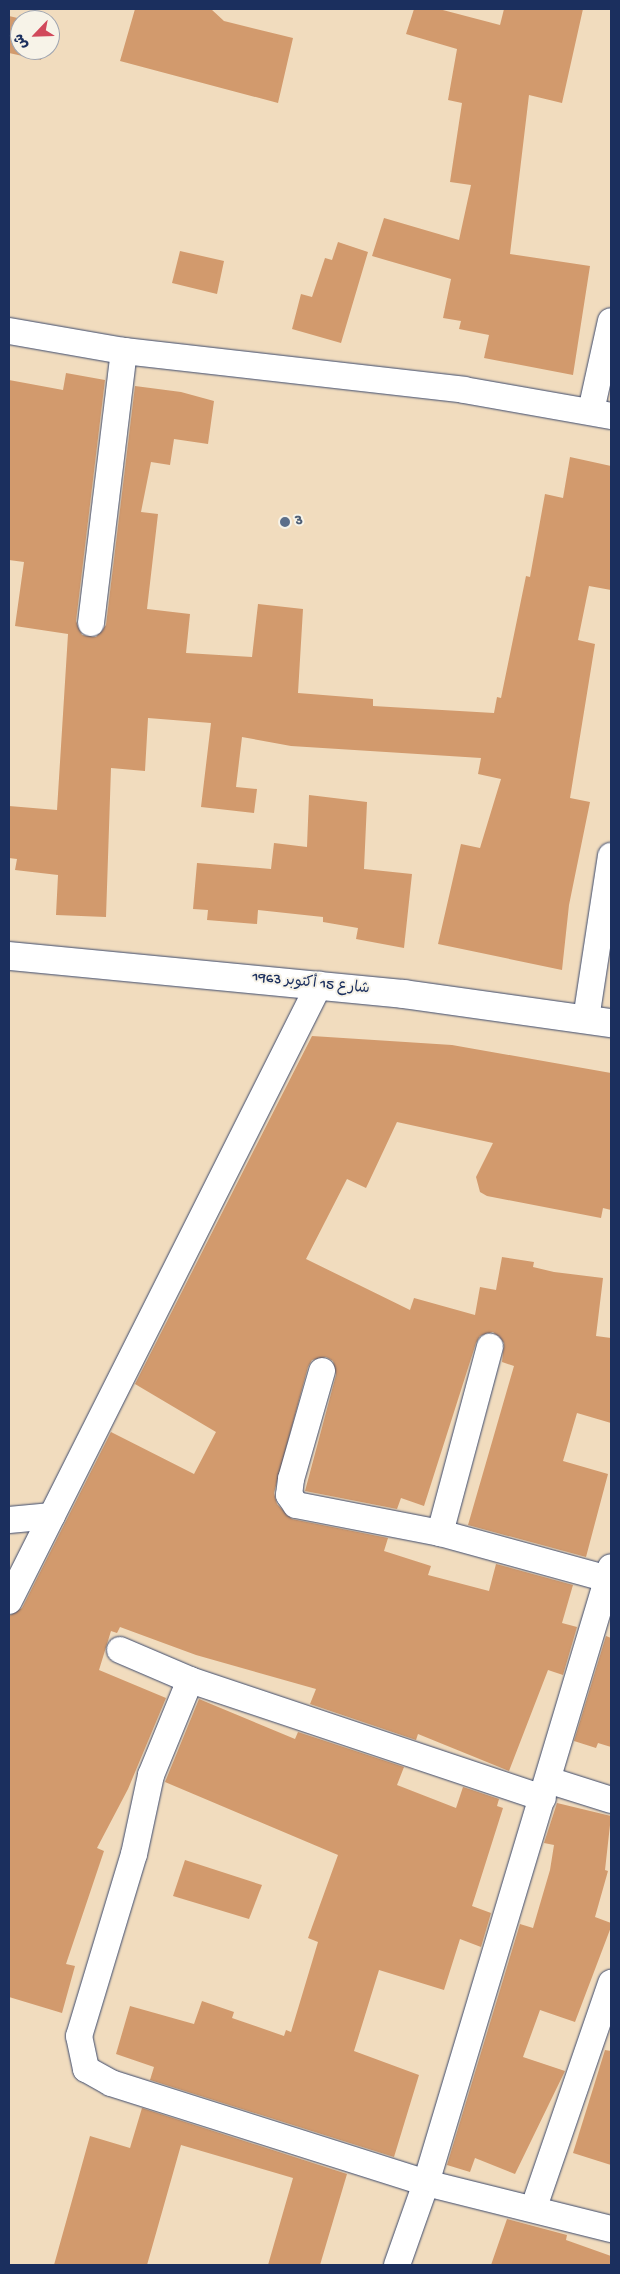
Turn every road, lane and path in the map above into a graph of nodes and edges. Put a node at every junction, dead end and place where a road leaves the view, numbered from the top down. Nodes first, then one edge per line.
1 (611, 321) edge
2 (9, 331) edge
3 (124, 351) junction
4 (601, 414) edge
5 (91, 623) dead end
6 (611, 856) edge
7 (9, 956) edge
8 (319, 985) junction
9 (598, 1021) edge
10 (490, 1347) dead end
11 (322, 1371) dead end
12 (52, 1516) junction
13 (9, 1520) edge
14 (440, 1533) junction
15 (610, 1573) edge
16 (9, 1602) edge
17 (120, 1650) dead end
18 (190, 1680) junction
19 (545, 1789) junction
20 (611, 1800) edge
21 (611, 1983) edge
22 (426, 2183) junction
23 (534, 2207) junction
24 (611, 2229) edge
25 (397, 2265) edge

1 - 4 street
2 - 3 street
3 - 4 street
3 - 5 street
6 - 9 street
7 - 8 street, شارع 15 أكتوبر 1963
8 - 9 street, شارع 15 أكتوبر 1963
8 - 12 street
10 - 14 street
11 - 14 street
12 - 13 street
12 - 16 street
14 - 15 street
15 - 19 street
17 - 18 street
18 - 19 street
18 - 22 street
19 - 20 street
19 - 22 street
21 - 23 street
22 - 23 street
22 - 25 street
23 - 24 street

